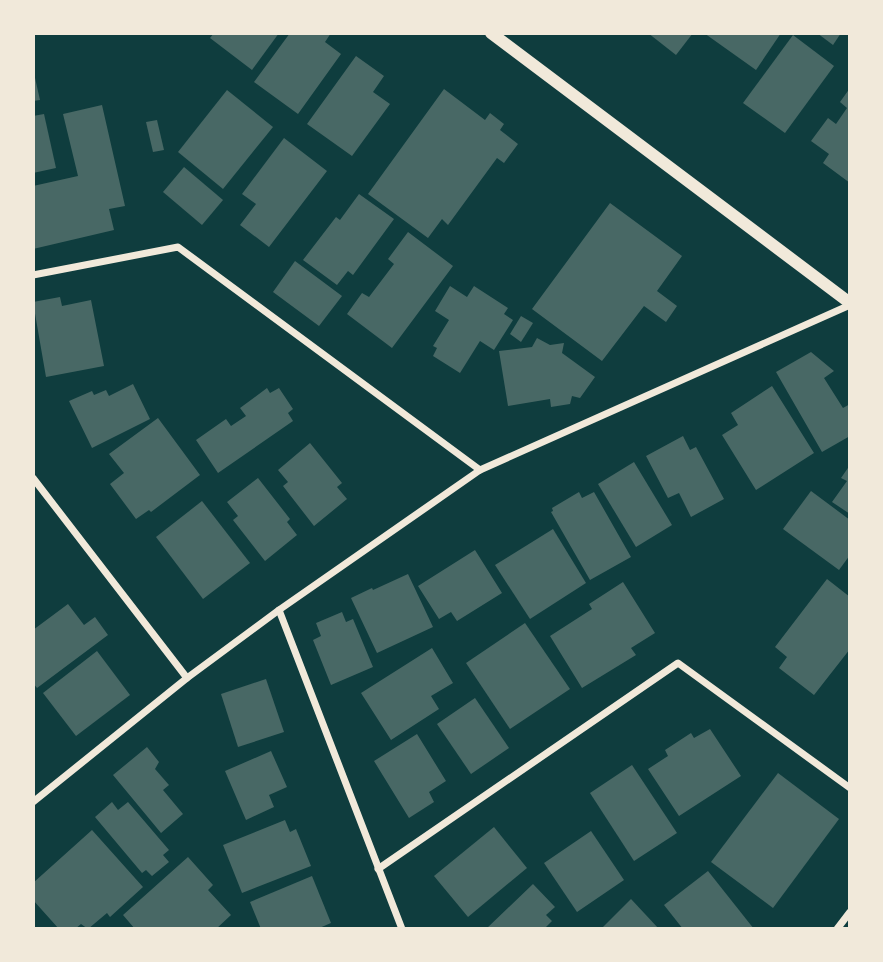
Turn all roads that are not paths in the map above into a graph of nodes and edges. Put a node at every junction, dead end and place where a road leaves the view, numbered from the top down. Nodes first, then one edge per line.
1 (491, 33) edge
2 (33, 275) edge
3 (850, 304) edge
4 (480, 470) junction
5 (33, 478) edge
6 (279, 610) junction
7 (187, 678) junction
8 (850, 788) edge
9 (33, 803) edge
10 (378, 869) junction
11 (850, 912) edge
12 (401, 929) edge
13 (837, 929) edge

1 - 3 street
2 - 4 street
3 - 4 street
4 - 6 street
5 - 7 street
6 - 7 street
6 - 10 street
7 - 9 street
8 - 10 street
10 - 12 street
11 - 13 street

